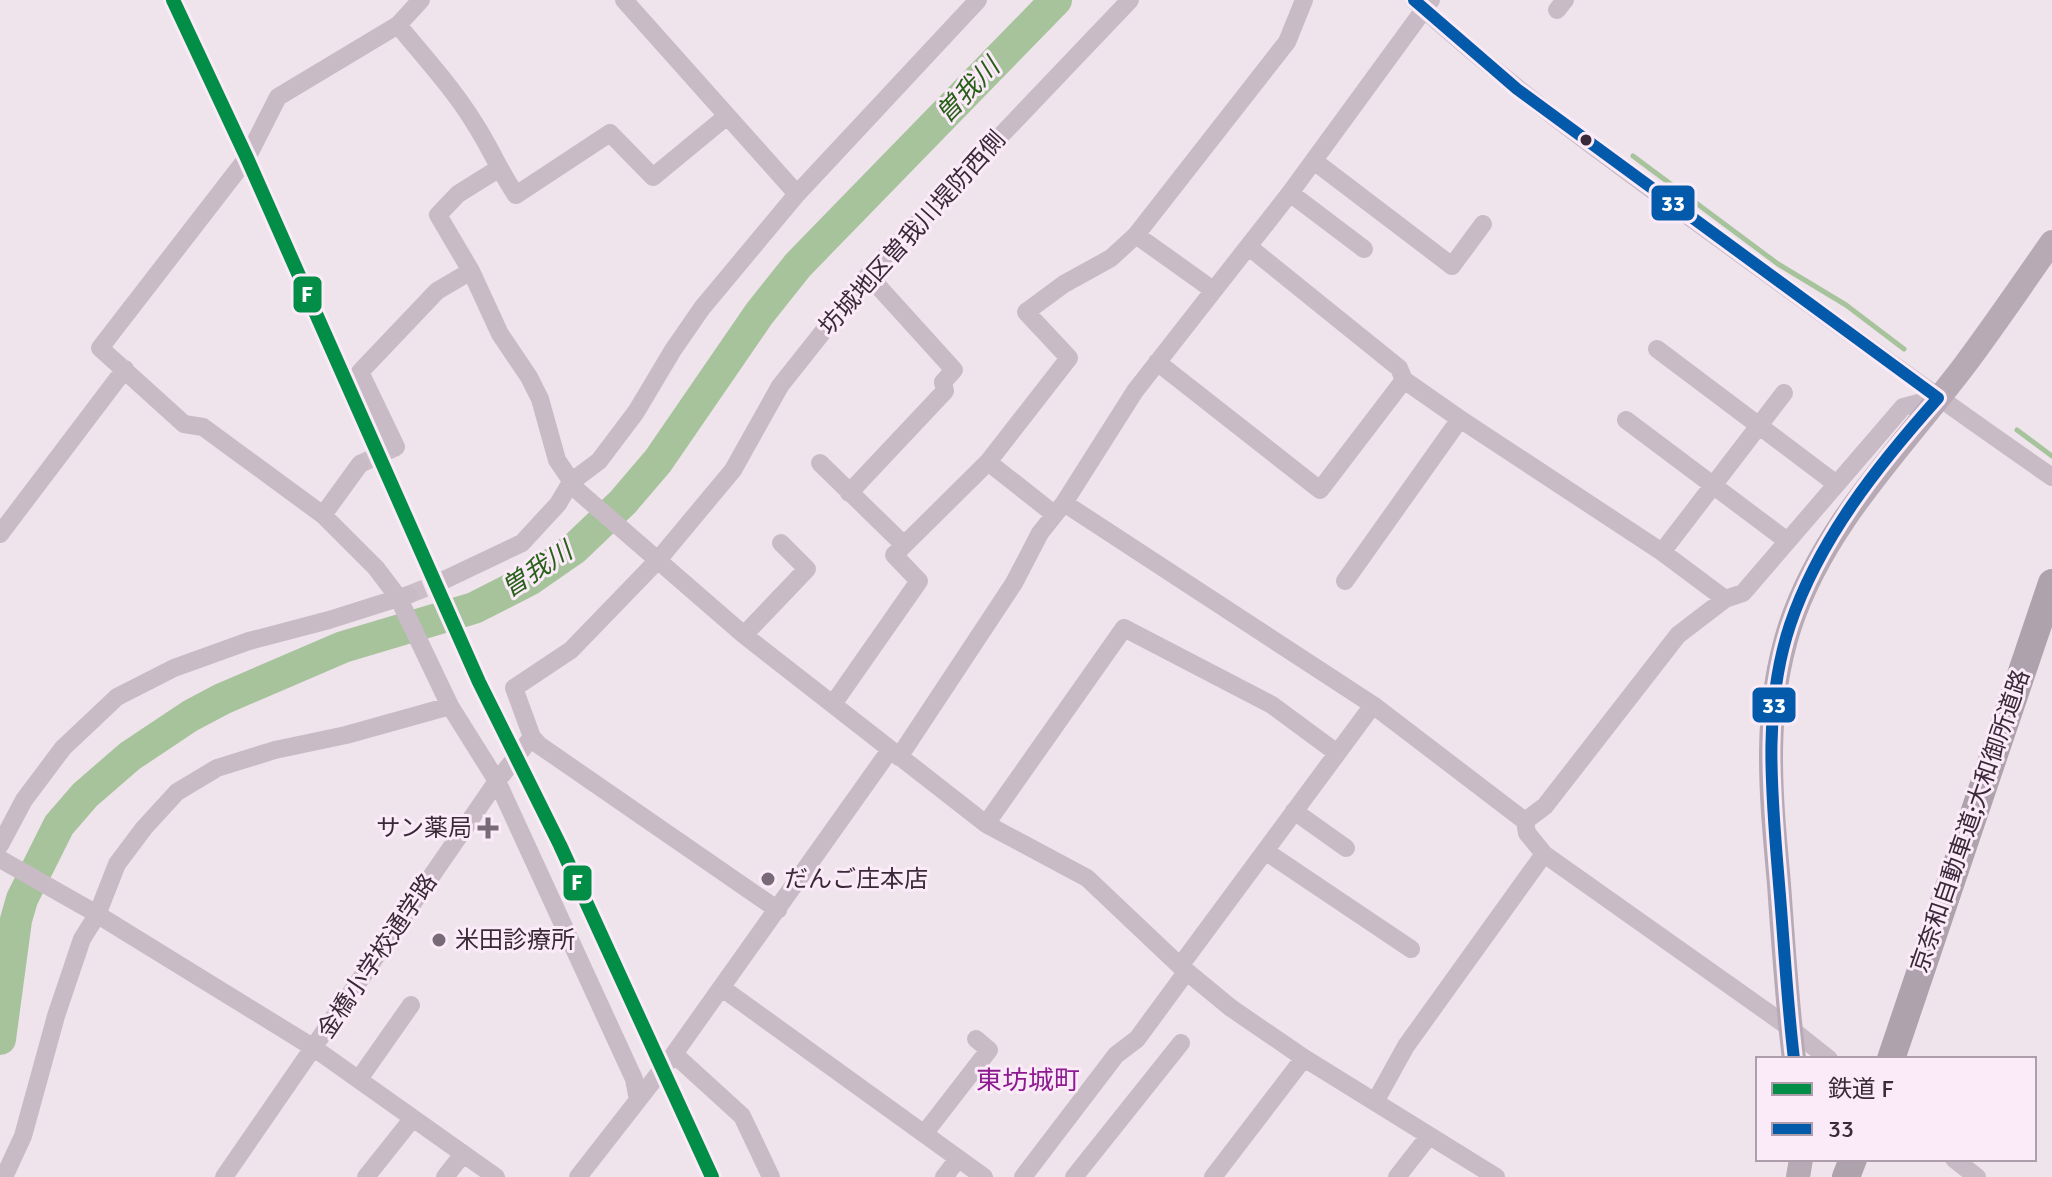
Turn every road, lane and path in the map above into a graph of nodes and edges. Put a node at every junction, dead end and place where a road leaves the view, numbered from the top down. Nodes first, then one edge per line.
1 (421, 0) edge
2 (624, 0) edge
3 (978, 0) edge
4 (1130, 0) edge
5 (1304, 0) edge
6 (1423, 3) edge
7 (398, 25) junction
8 (727, 116) junction
9 (1314, 161) junction
10 (498, 169) junction
11 (1290, 193) junction
12 (797, 194) junction
13 (1483, 224) dead end
14 (1136, 235) junction
15 (2052, 242) edge
16 (1249, 247) junction
17 (1364, 249) dead end
18 (471, 271) junction
19 (868, 275) junction
20 (1213, 290) junction
21 (1657, 349) dead end
22 (1157, 362) junction
23 (125, 369) junction
24 (1404, 380) junction
25 (1784, 393) dead end
26 (1938, 398) junction
27 (1460, 419) junction
28 (1626, 420) dead end
29 (1759, 425) junction
30 (396, 447) dead end
31 (988, 462) junction
32 (820, 463) dead end
33 (360, 464) tunnel mouth
34 (2052, 477) edge
35 (1835, 483) junction
36 (1713, 486) junction
37 (575, 487) junction
38 (849, 493) junction
39 (1059, 508) junction
40 (323, 515) junction
41 (0, 534) edge
42 (1786, 540) junction
43 (781, 543) dead end
44 (904, 545) junction
45 (1662, 552) junction
46 (655, 557) junction
47 (1345, 581) dead end
48 (440, 582) tunnel mouth
49 (2052, 583) edge
50 (1725, 599) junction
51 (403, 601) junction
52 (744, 635) junction
53 (448, 702) junction
54 (833, 704) junction
55 (1373, 705) junction
56 (532, 737) junction
57 (1337, 753) junction
58 (895, 754) junction
59 (497, 781) junction
60 (1294, 811) junction
61 (1525, 821) junction
62 (986, 824) junction
63 (1346, 848) dead end
64 (1265, 851) junction
65 (1544, 854) junction
66 (2, 855) edge
67 (778, 910) junction
68 (94, 912) junction
69 (1411, 949) dead end
70 (1183, 969) junction
71 (722, 988) junction
72 (411, 1005) dead end
73 (1790, 1028) junction
74 (976, 1039) dead end
75 (1181, 1043) dead end
76 (314, 1048) junction
77 (674, 1054) junction
78 (1794, 1057) edge
79 (1826, 1057) edge
80 (1892, 1057) edge
81 (1304, 1058) junction
82 (359, 1079) junction
83 (638, 1100) junction
84 (1375, 1102) junction
85 (413, 1118) junction
86 (924, 1134) junction
87 (1429, 1136) junction
88 (463, 1154) junction
89 (958, 1159) junction
90 (1957, 1161) edge
91 (4, 1177) edge
92 (224, 1177) edge
93 (366, 1177) edge
94 (445, 1177) edge
95 (496, 1177) edge
96 (578, 1177) edge
97 (771, 1177) edge
98 (944, 1177) edge
99 (984, 1177) edge
100 (1023, 1177) edge
101 (1074, 1177) edge
102 (1213, 1177) edge
103 (1397, 1177) edge
104 (1496, 1177) edge
105 (1977, 1177) edge

1 - 7 street
2 - 8 street
3 - 12 street
4 - 19 street, 坊城地区曽我川堤防西側
5 - 14 street
6 - 9 street
6 - 26 street
7 - 10 street
7 - 23 street
8 - 10 street
8 - 12 street
9 - 11 street
9 - 13 street
10 - 18 street
11 - 16 street
11 - 17 street
12 - 37 street
14 - 20 street
14 - 31 street
15 - 26 main road
16 - 20 street
16 - 24 street
18 - 30 street
18 - 37 street
19 - 38 street
19 - 46 street, 坊城地区曽我川堤防西側
20 - 22 street
21 - 29 street
22 - 24 street
22 - 39 street
23 - 40 street
23 - 41 street
24 - 27 street
25 - 29 street
26 - 34 street
26 - 35 street
26 - 73 main road
27 - 45 street
27 - 47 street
28 - 36 street
29 - 35 street
29 - 36 street
31 - 39 street
31 - 44 street
32 - 38 street
33 - 40 street
35 - 42 street
36 - 42 street
36 - 45 street
37 - 46 street
37 - 48 street
38 - 44 street
39 - 55 street
39 - 58 street
40 - 51 street
42 - 50 street
43 - 52 street
44 - 54 street
45 - 50 street
46 - 52 street
46 - 56 street, 坊城地区曽我川堤防西側
49 - 80 highway, 京奈和自動車道;大和御所道路
50 - 61 street
51 - 53 street
51 - 66 street
52 - 54 street
53 - 59 street
53 - 68 street
54 - 58 street
55 - 57 street
55 - 61 street
56 - 59 street, 金橋小学校通学路
56 - 67 street
57 - 60 street
57 - 62 street
58 - 62 street
58 - 67 street
59 - 76 street, 金橋小学校通学路
59 - 83 street
60 - 63 street
60 - 64 street
61 - 65 street
62 - 70 street
64 - 69 street
64 - 70 street
65 - 73 street
65 - 84 street
66 - 68 street
67 - 71 street
68 - 76 street
68 - 91 street
70 - 81 street
70 - 100 street
71 - 77 street
71 - 86 street
72 - 82 street
73 - 78 main road
73 - 79 street
74 - 86 street
75 - 101 street
76 - 82 street
76 - 92 street, 金橋小学校通学路
77 - 83 street
77 - 97 street
81 - 84 street
81 - 102 street
82 - 85 street
83 - 96 street
84 - 87 street
85 - 88 street
85 - 93 street
86 - 89 street
87 - 103 street
87 - 104 street
88 - 94 street
88 - 95 street
89 - 98 street
89 - 99 street
90 - 105 street

